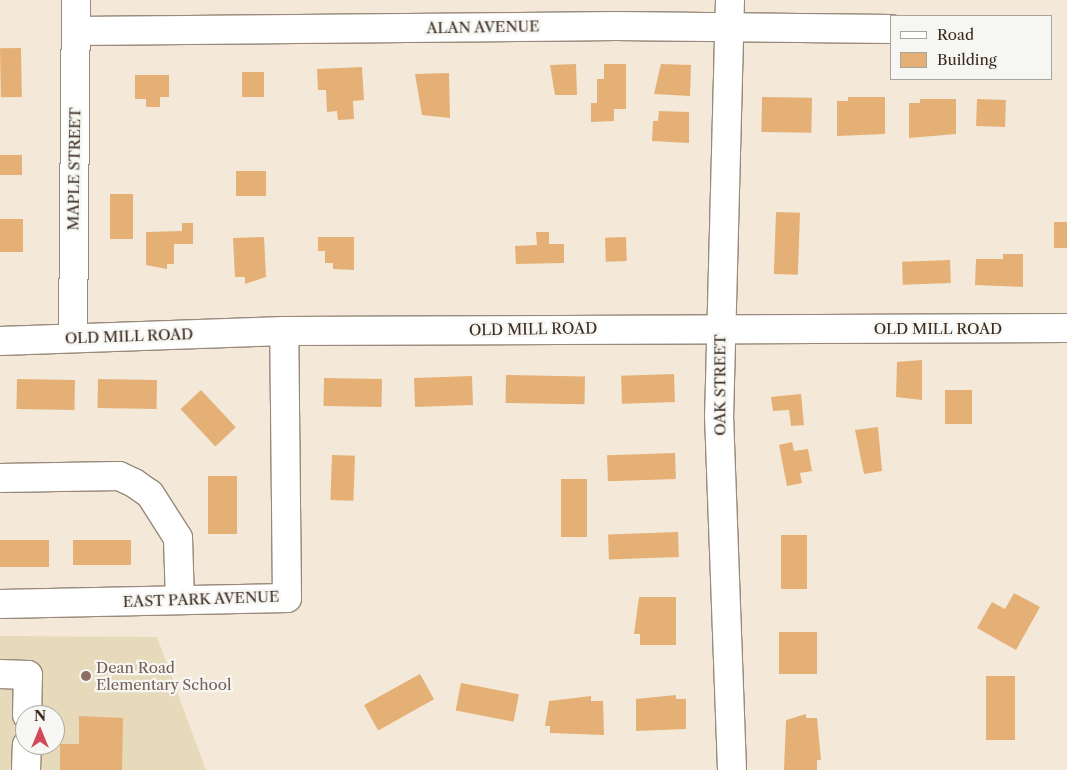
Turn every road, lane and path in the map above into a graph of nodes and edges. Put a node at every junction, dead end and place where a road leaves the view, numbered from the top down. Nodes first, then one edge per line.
1 (76, 0) edge
2 (730, 0) edge
3 (729, 28) junction
4 (890, 29) edge
5 (76, 31) junction
6 (720, 327) junction
7 (1067, 328) edge
8 (284, 331) junction
9 (73, 338) junction
10 (0, 341) edge
11 (0, 478) edge
12 (180, 600) junction
13 (0, 604) edge
14 (0, 674) edge
15 (27, 705) edge
16 (27, 755) edge
17 (26, 770) edge
18 (732, 770) edge

1 - 5 street, MAPLE STREET
2 - 3 street, OAK STREET
3 - 4 street, ALAN AVENUE
3 - 5 street, ALAN AVENUE
3 - 6 street, OAK STREET
5 - 9 street, MAPLE STREET
6 - 7 street, OLD MILL ROAD
6 - 8 street, OLD MILL ROAD
6 - 18 street, OAK STREET
8 - 9 street, OLD MILL ROAD
8 - 12 street, EAST PARK AVENUE
9 - 10 street, OLD MILL ROAD
11 - 12 street
12 - 13 street, EAST PARK AVENUE
14 - 15 street
16 - 17 street

